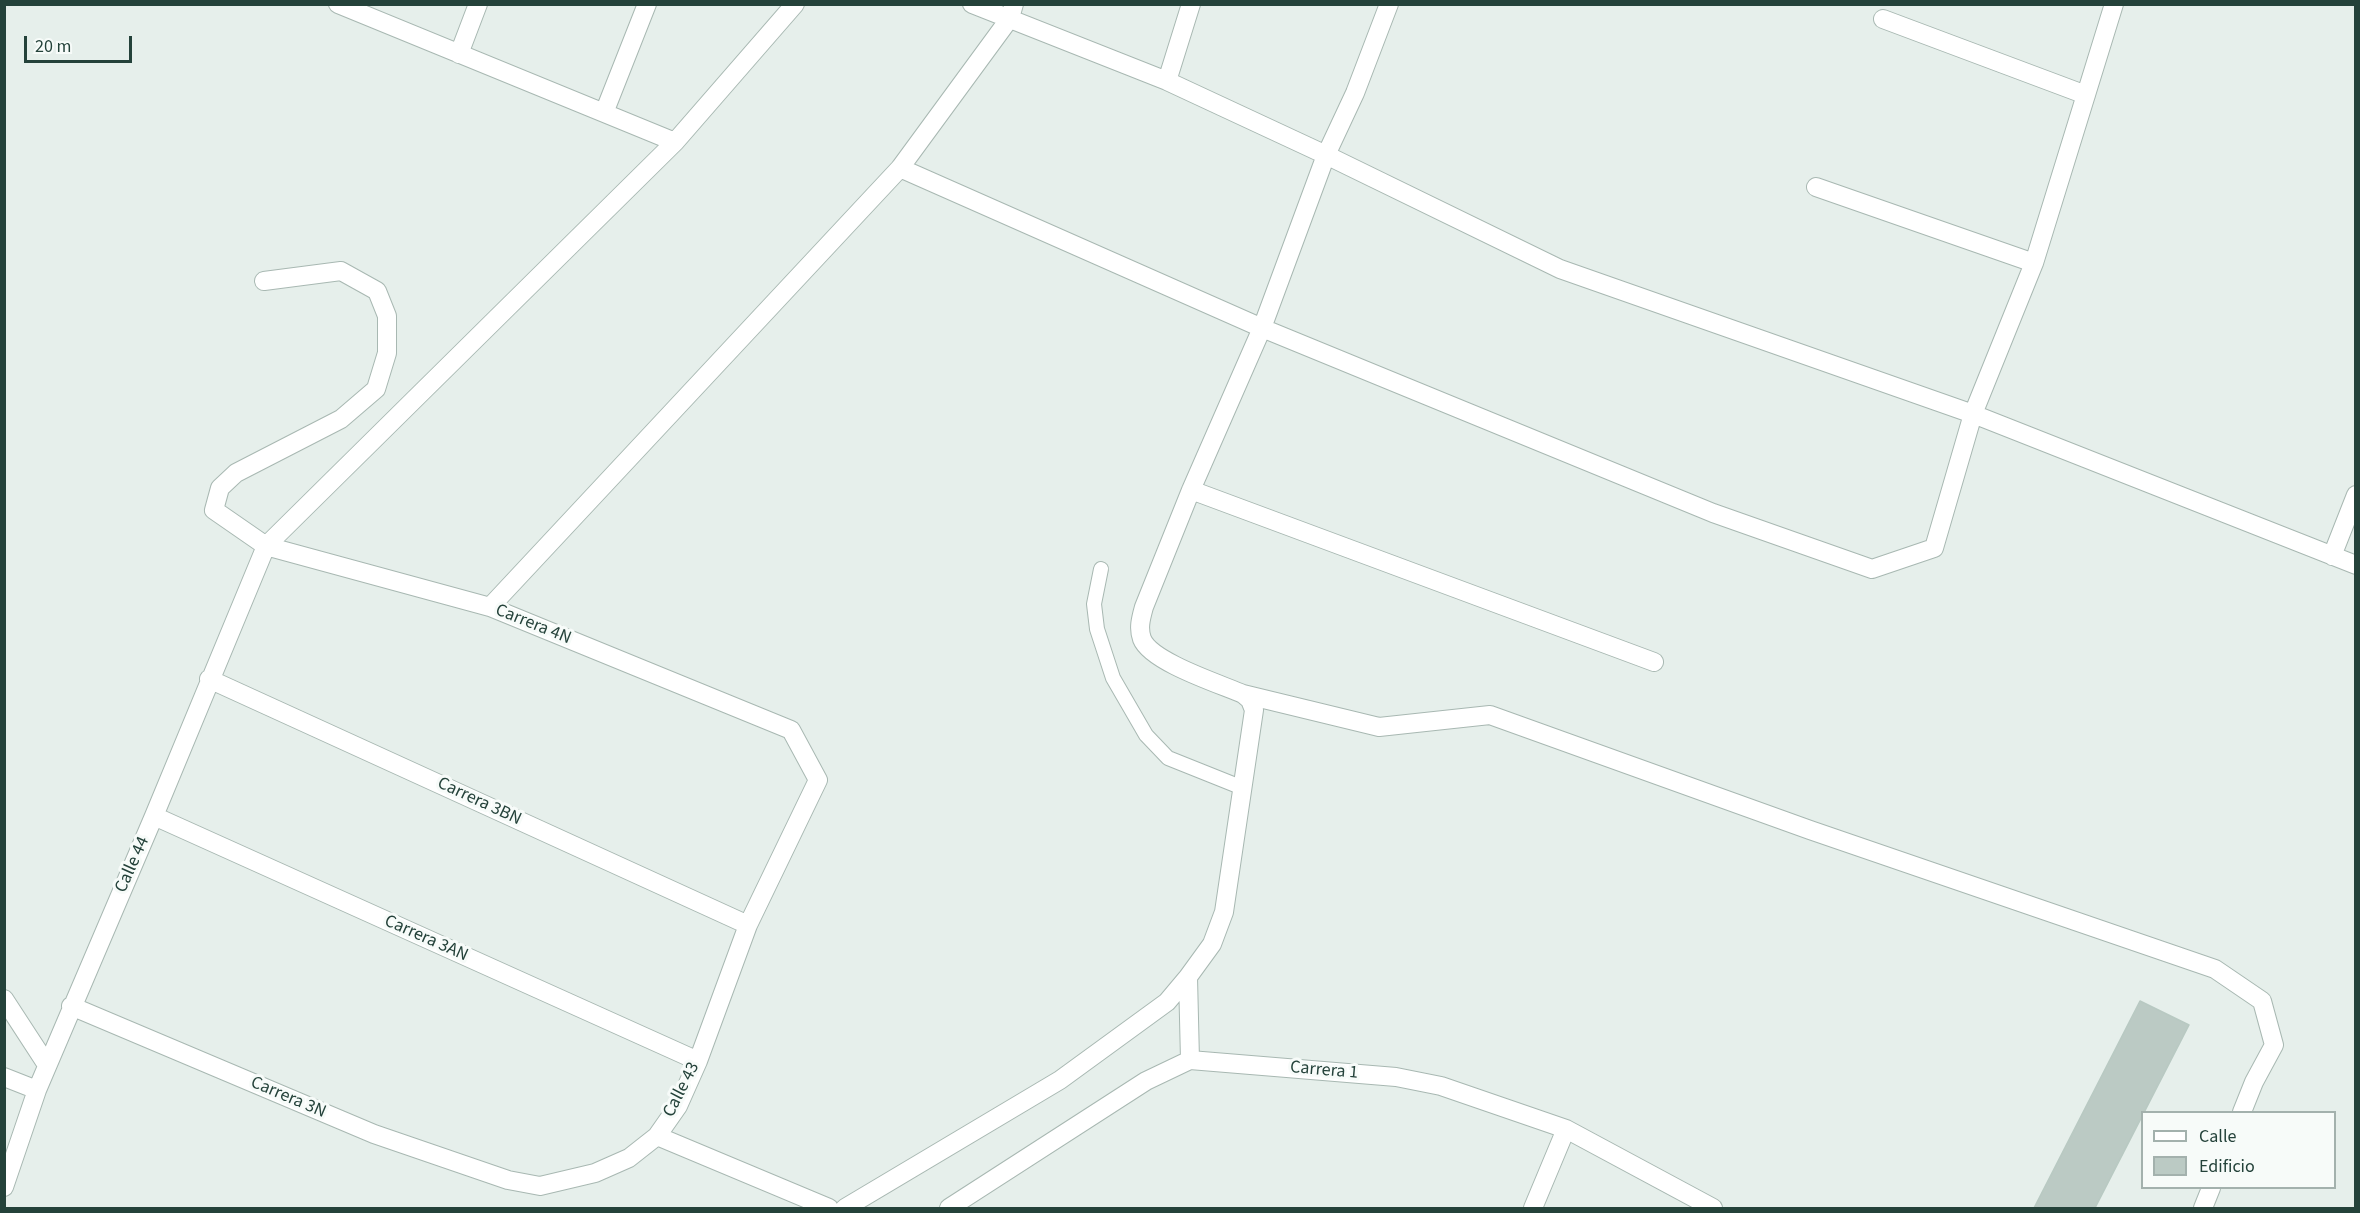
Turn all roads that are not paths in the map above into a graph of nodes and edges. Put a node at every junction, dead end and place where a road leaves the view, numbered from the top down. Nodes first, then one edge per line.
1 (338, 4) edge
2 (478, 4) edge
3 (647, 4) edge
4 (795, 4) edge
5 (972, 4) edge
6 (1191, 4) edge
7 (1389, 4) edge
8 (2114, 4) edge
9 (1012, 11) edge
10 (1882, 19) dead end
11 (459, 54) junction
12 (1167, 81) junction
13 (2086, 95) junction
14 (604, 113) junction
15 (675, 142) junction
16 (1326, 155) junction
17 (900, 168) junction
18 (1816, 188) dead end
19 (2034, 263) junction
20 (264, 280) dead end
21 (1262, 328) junction
22 (1973, 414) junction
23 (1191, 490) junction
24 (2355, 495) edge
25 (266, 546) junction
26 (2332, 556) junction
27 (2355, 565) edge
28 (1101, 569) dead end
29 (490, 607) junction
30 (1654, 662) dead end
31 (209, 679) junction
32 (1243, 694) junction
33 (791, 730) joint
34 (1243, 788) junction
35 (154, 816) junction
36 (748, 925) junction
37 (1188, 977) junction
38 (4, 999) edge
39 (71, 1006) junction
40 (1190, 1060) junction
41 (698, 1061) junction
42 (47, 1065) junction
43 (4, 1077) edge
44 (37, 1090) junction
45 (2243, 1111) edge
46 (1566, 1129) junction
47 (657, 1136) junction
48 (508, 1180) joint
49 (4, 1187) edge
50 (2211, 1189) edge
51 (829, 1209) edge
52 (845, 1209) edge
53 (949, 1209) edge
54 (1533, 1209) edge
55 (1713, 1209) edge
56 (2203, 1209) edge

1 - 11 street
2 - 11 street
3 - 14 street
4 - 15 street
5 - 9 street
6 - 12 street
7 - 16 street
8 - 13 street
9 - 12 street
9 - 17 street
10 - 13 street
11 - 14 street
12 - 16 street
13 - 19 street
14 - 15 street
15 - 25 street
16 - 21 street
16 - 22 street
17 - 21 street
17 - 29 street
18 - 19 street
19 - 22 street
20 - 25 street, Carrera 4N
21 - 22 street
21 - 23 street
22 - 26 street
23 - 30 street
23 - 32 street
24 - 26 street
25 - 29 street, Carrera 4N
25 - 31 street, Calle 44
26 - 27 street
28 - 34 lane
29 - 33 street, Carrera 4N
31 - 35 street, Calle 44
31 - 36 street, Carrera 3BN
32 - 34 street
32 - 45 street
33 - 36 street, Calle 43
34 - 37 street
35 - 39 street, Calle 44
35 - 41 street, Carrera 3AN
36 - 41 street, Calle 43
37 - 40 street
37 - 52 street
38 - 42 street
39 - 42 street, Calle 44
39 - 48 street, Carrera 3N
40 - 46 street, Carrera 1
40 - 53 street
41 - 47 street, Calle 43
42 - 44 street, Calle 44
43 - 44 street
44 - 49 street, Calle 44
46 - 54 street
46 - 55 street, Carrera 1
47 - 48 street, Calle 43
47 - 51 street
50 - 56 street

